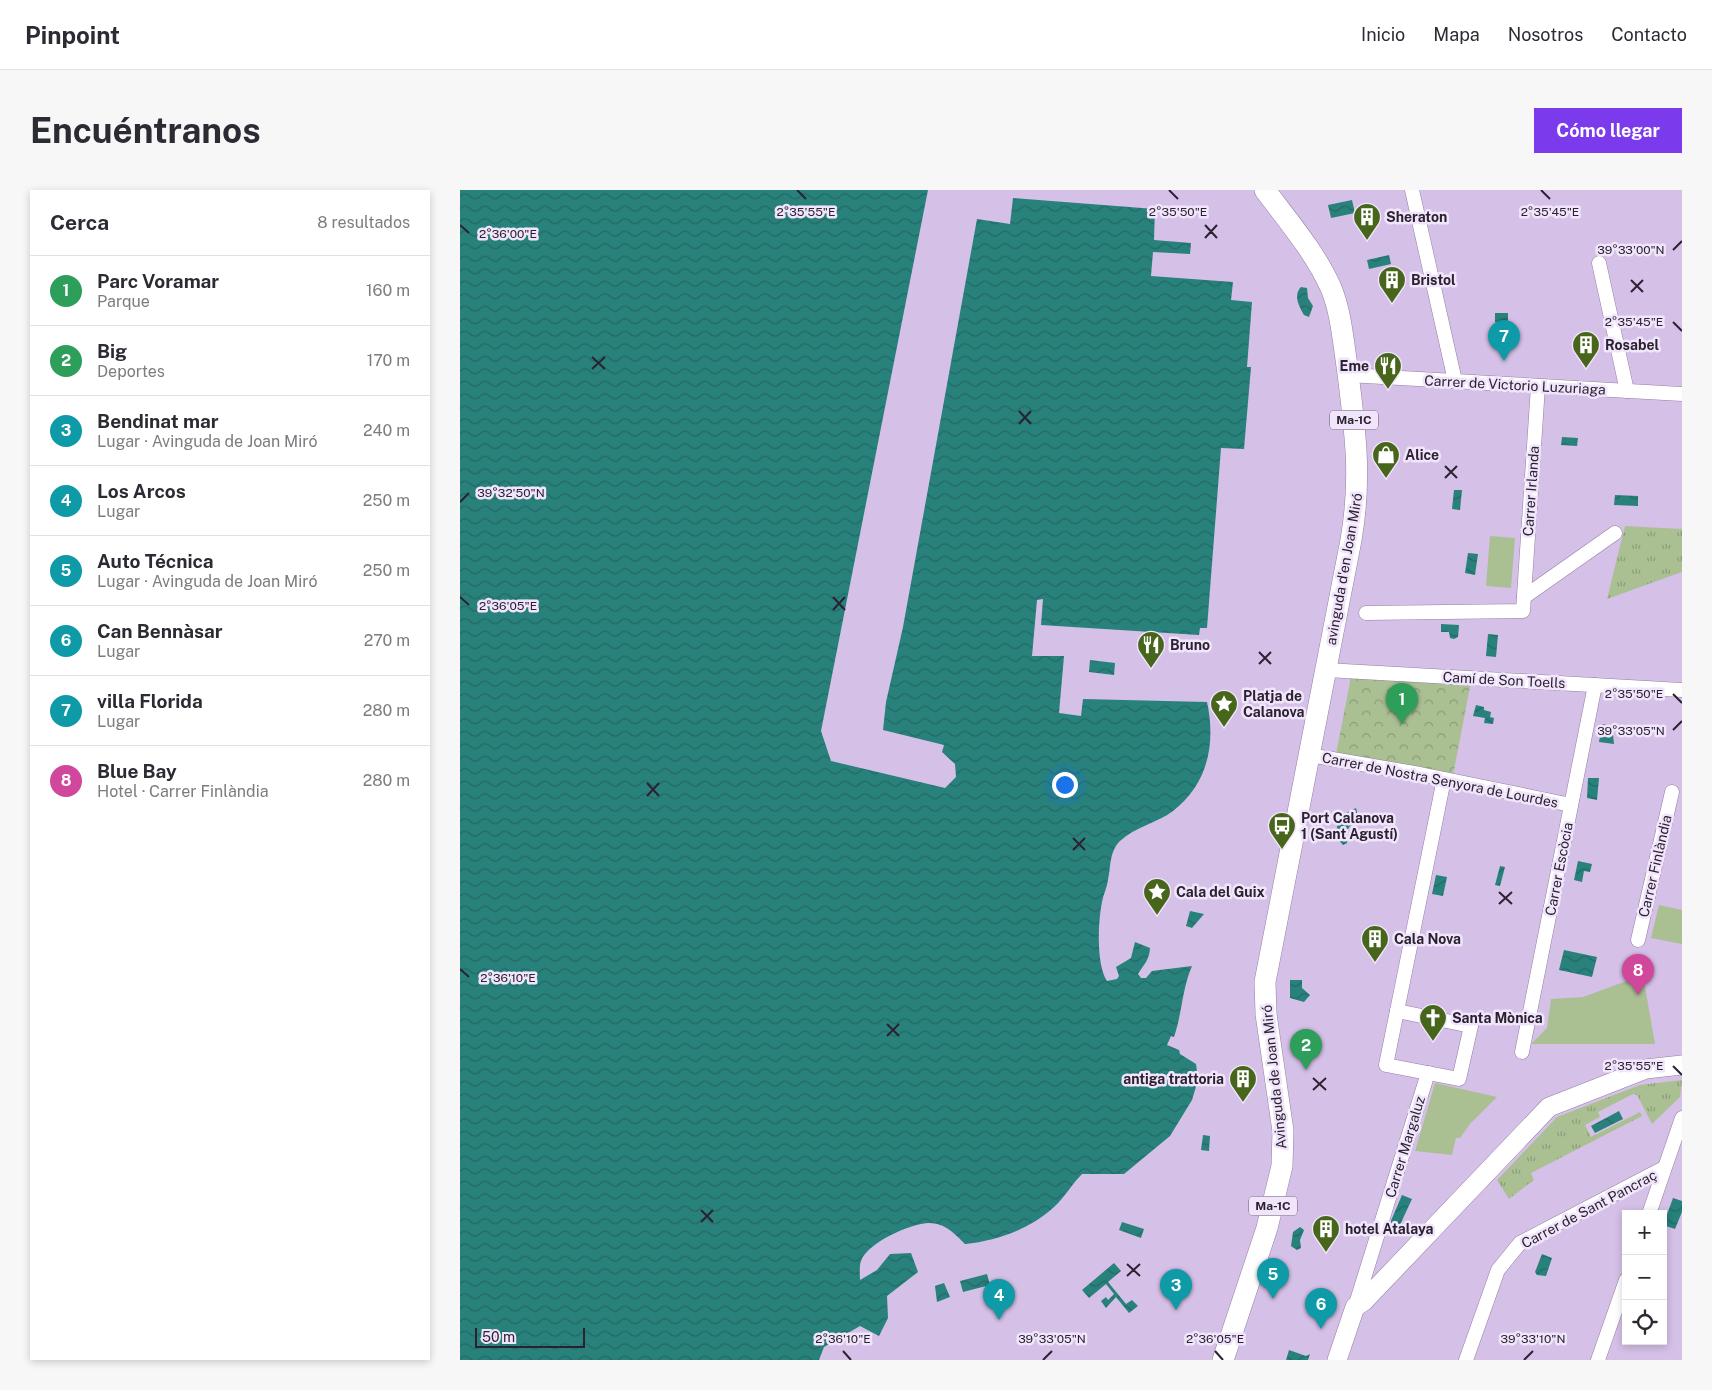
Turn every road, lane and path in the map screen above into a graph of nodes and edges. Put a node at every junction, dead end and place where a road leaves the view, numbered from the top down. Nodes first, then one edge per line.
1 (1265, 190) edge
2 (1412, 190) edge
3 (1599, 263) dead end
4 (1348, 375) junction
5 (1455, 381) junction
6 (1538, 386) junction
7 (1626, 391) junction
8 (1682, 394) edge
9 (1615, 533) dead end
10 (1524, 597) junction
11 (1366, 613) dead end
12 (1326, 670) junction
13 (1595, 685) junction
14 (1682, 690) edge
15 (1310, 755) junction
16 (1444, 779) junction
17 (1672, 792) dead end
18 (1571, 805) junction
19 (1638, 940) dead end
20 (1397, 1011) junction
21 (1522, 1052) dead end
22 (1682, 1065) edge
23 (1428, 1073) junction
24 (1682, 1118) edge
25 (1664, 1168) junction
26 (1650, 1210) edge
27 (1622, 1291) edge
28 (1355, 1307) junction
29 (1223, 1360) edge
30 (1338, 1360) edge
31 (1466, 1360) edge
32 (1598, 1360) edge

1 - 4 main road, avinguda d'en Joan Miró / Ma-1C
2 - 5 street
3 - 7 street
4 - 5 street, Carrer de Victorio Luzuriaga
4 - 12 main road, avinguda d'en Joan Miró / Ma-1C
5 - 6 street, Carrer de Victorio Luzuriaga
6 - 7 street, Carrer de Victorio Luzuriaga
6 - 10 street, Carrer Irlanda
7 - 8 street, Carrer de Victorio Luzuriaga
9 - 10 street
10 - 11 street
12 - 13 street, Camí de Son Toells
12 - 15 main road, Avinguda de Joan Miró / Ma-1C
13 - 14 street, Camí de Son Toells
13 - 18 street, Carrer Escòcia
15 - 16 street, Carrer de Nostra Senyora de Lourdes
15 - 29 main road, Avinguda de Joan Miró / Ma-1C
16 - 18 street, Carrer de Nostra Senyora de Lourdes
16 - 20 street
17 - 19 street, Carrer Finlàndia
18 - 21 street, Carrer Escòcia
20 - 23 street
20 - 23 street
22 - 28 street
23 - 28 street, Carrer Margaluz
24 - 25 street
25 - 26 street
25 - 31 street, Carrer de Sant Pancraç
27 - 32 street
28 - 30 street

